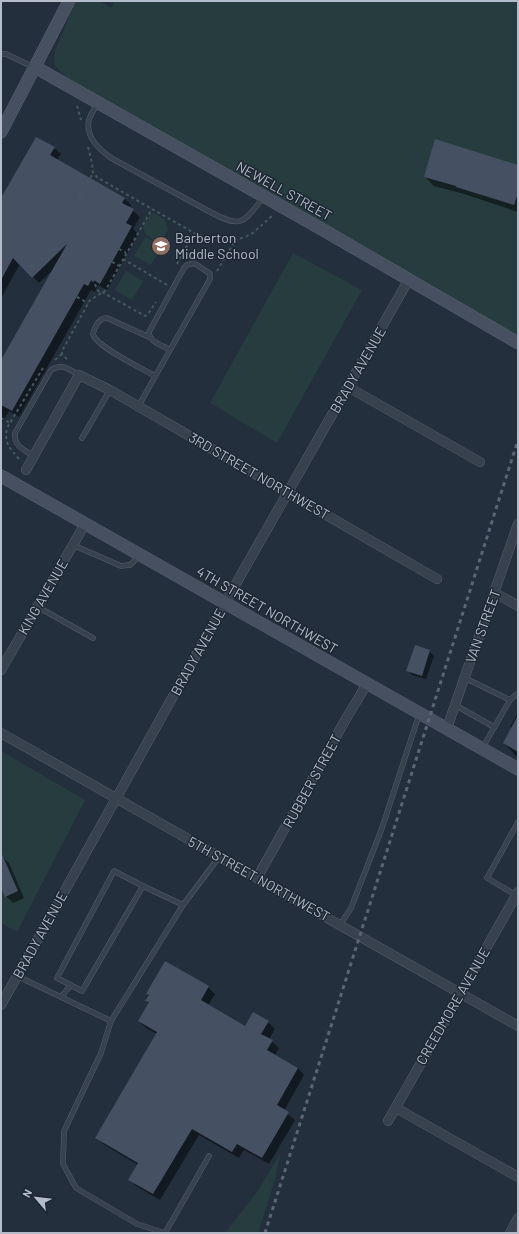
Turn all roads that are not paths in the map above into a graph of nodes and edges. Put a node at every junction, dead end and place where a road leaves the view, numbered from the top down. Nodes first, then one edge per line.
1 (69, 1) edge
2 (1, 54) edge
3 (35, 67) junction
4 (98, 103) junction
5 (1, 132) edge
6 (264, 197) junction
7 (409, 279) junction
8 (151, 338) junction
9 (518, 343) edge
10 (170, 350) junction
11 (79, 375) junction
12 (155, 376) junction
13 (348, 387) junction
14 (110, 390) junction
15 (138, 406) junction
16 (82, 438) dead end
17 (34, 456) junction
18 (480, 462) dead end
19 (26, 470) dead end
20 (1, 476) edge
21 (288, 492) junction
22 (85, 524) junction
23 (518, 524) edge
24 (73, 545) junction
25 (139, 554) junction
26 (437, 578) dead end
27 (495, 593) junction
28 (225, 603) junction
29 (518, 606) edge
30 (38, 607) junction
31 (93, 638) dead end
32 (1, 670) edge
33 (465, 678) junction
34 (367, 684) junction
35 (518, 693) edge
36 (510, 700) junction
37 (455, 705) junction
38 (419, 713) junction
39 (494, 727) junction
40 (447, 728) junction
41 (1, 733) edge
42 (482, 748) junction
43 (518, 769) edge
44 (116, 798) junction
45 (518, 822) edge
46 (219, 857) junction
47 (257, 878) junction
48 (143, 886) junction
49 (517, 894) edge
50 (182, 905) junction
51 (340, 925) junction
52 (17, 976) junction
53 (71, 985) junction
54 (460, 993) junction
55 (61, 997) junction
56 (1, 1005) edge
57 (111, 1021) junction
58 (518, 1026) edge
59 (396, 1108) junction
60 (388, 1120) dead end
61 (209, 1156) dead end
62 (518, 1177) edge
63 (518, 1218) edge
64 (165, 1233) edge
65 (510, 1233) edge

1 - 3 street
2 - 3 lane
3 - 4 street, NEWELL STREET
3 - 5 street
4 - 6 street, NEWELL STREET
4 - 6 lane
6 - 7 street, NEWELL STREET
7 - 9 street, NEWELL STREET
7 - 13 street, BRADY AVENUE
8 - 10 lane
8 - 10 lane
8 - 12 lane
10 - 12 lane
11 - 14 street, 3RD STREET NORTHWEST
11 - 17 street
11 - 17 lane
12 - 15 lane
13 - 18 street
13 - 21 street, BRADY AVENUE
14 - 15 street, 3RD STREET NORTHWEST
14 - 16 lane
15 - 21 street, 3RD STREET NORTHWEST
17 - 19 street
20 - 22 street, 4TH STREET NORTHWEST
21 - 26 street, 3RD STREET NORTHWEST
21 - 28 street, BRADY AVENUE
22 - 24 street, KING AVENUE
22 - 25 street, 4TH STREET NORTHWEST
23 - 27 street, VAN STREET
24 - 25 lane
24 - 30 street, KING AVENUE
25 - 28 street, 4TH STREET NORTHWEST
27 - 29 street
27 - 33 street, VAN STREET
28 - 34 street, 4TH STREET NORTHWEST
28 - 44 street, BRADY AVENUE
30 - 31 lane
30 - 32 street, KING AVENUE
33 - 36 lane
33 - 37 street, VAN STREET
34 - 38 street, 4TH STREET NORTHWEST
34 - 47 street, RUBBER STREET
35 - 36 lane
36 - 39 lane
37 - 39 lane
37 - 40 street, VAN STREET
38 - 40 street, 4TH STREET NORTHWEST
38 - 51 lane
39 - 42 lane
40 - 42 street, 4TH STREET NORTHWEST
41 - 44 street, 5TH STREET NORTHWEST
42 - 43 street, 4TH STREET NORTHWEST
44 - 46 street, 5TH STREET NORTHWEST
44 - 52 street, BRADY AVENUE
45 - 49 lane
46 - 47 street, 5TH STREET NORTHWEST
46 - 50 lane
47 - 51 street, 5TH STREET NORTHWEST
48 - 50 lane
48 - 53 lane
48 - 53 lane
49 - 54 street, CREEDMORE AVENUE
50 - 57 lane
51 - 54 street, 5TH STREET NORTHWEST
52 - 55 lane
52 - 56 street, BRADY AVENUE
53 - 55 lane
54 - 58 street, 5TH STREET NORTHWEST
54 - 59 street, CREEDMORE AVENUE
55 - 57 lane
57 - 64 lane
59 - 60 street, CREEDMORE AVENUE
59 - 62 street
61 - 64 lane
63 - 65 street

